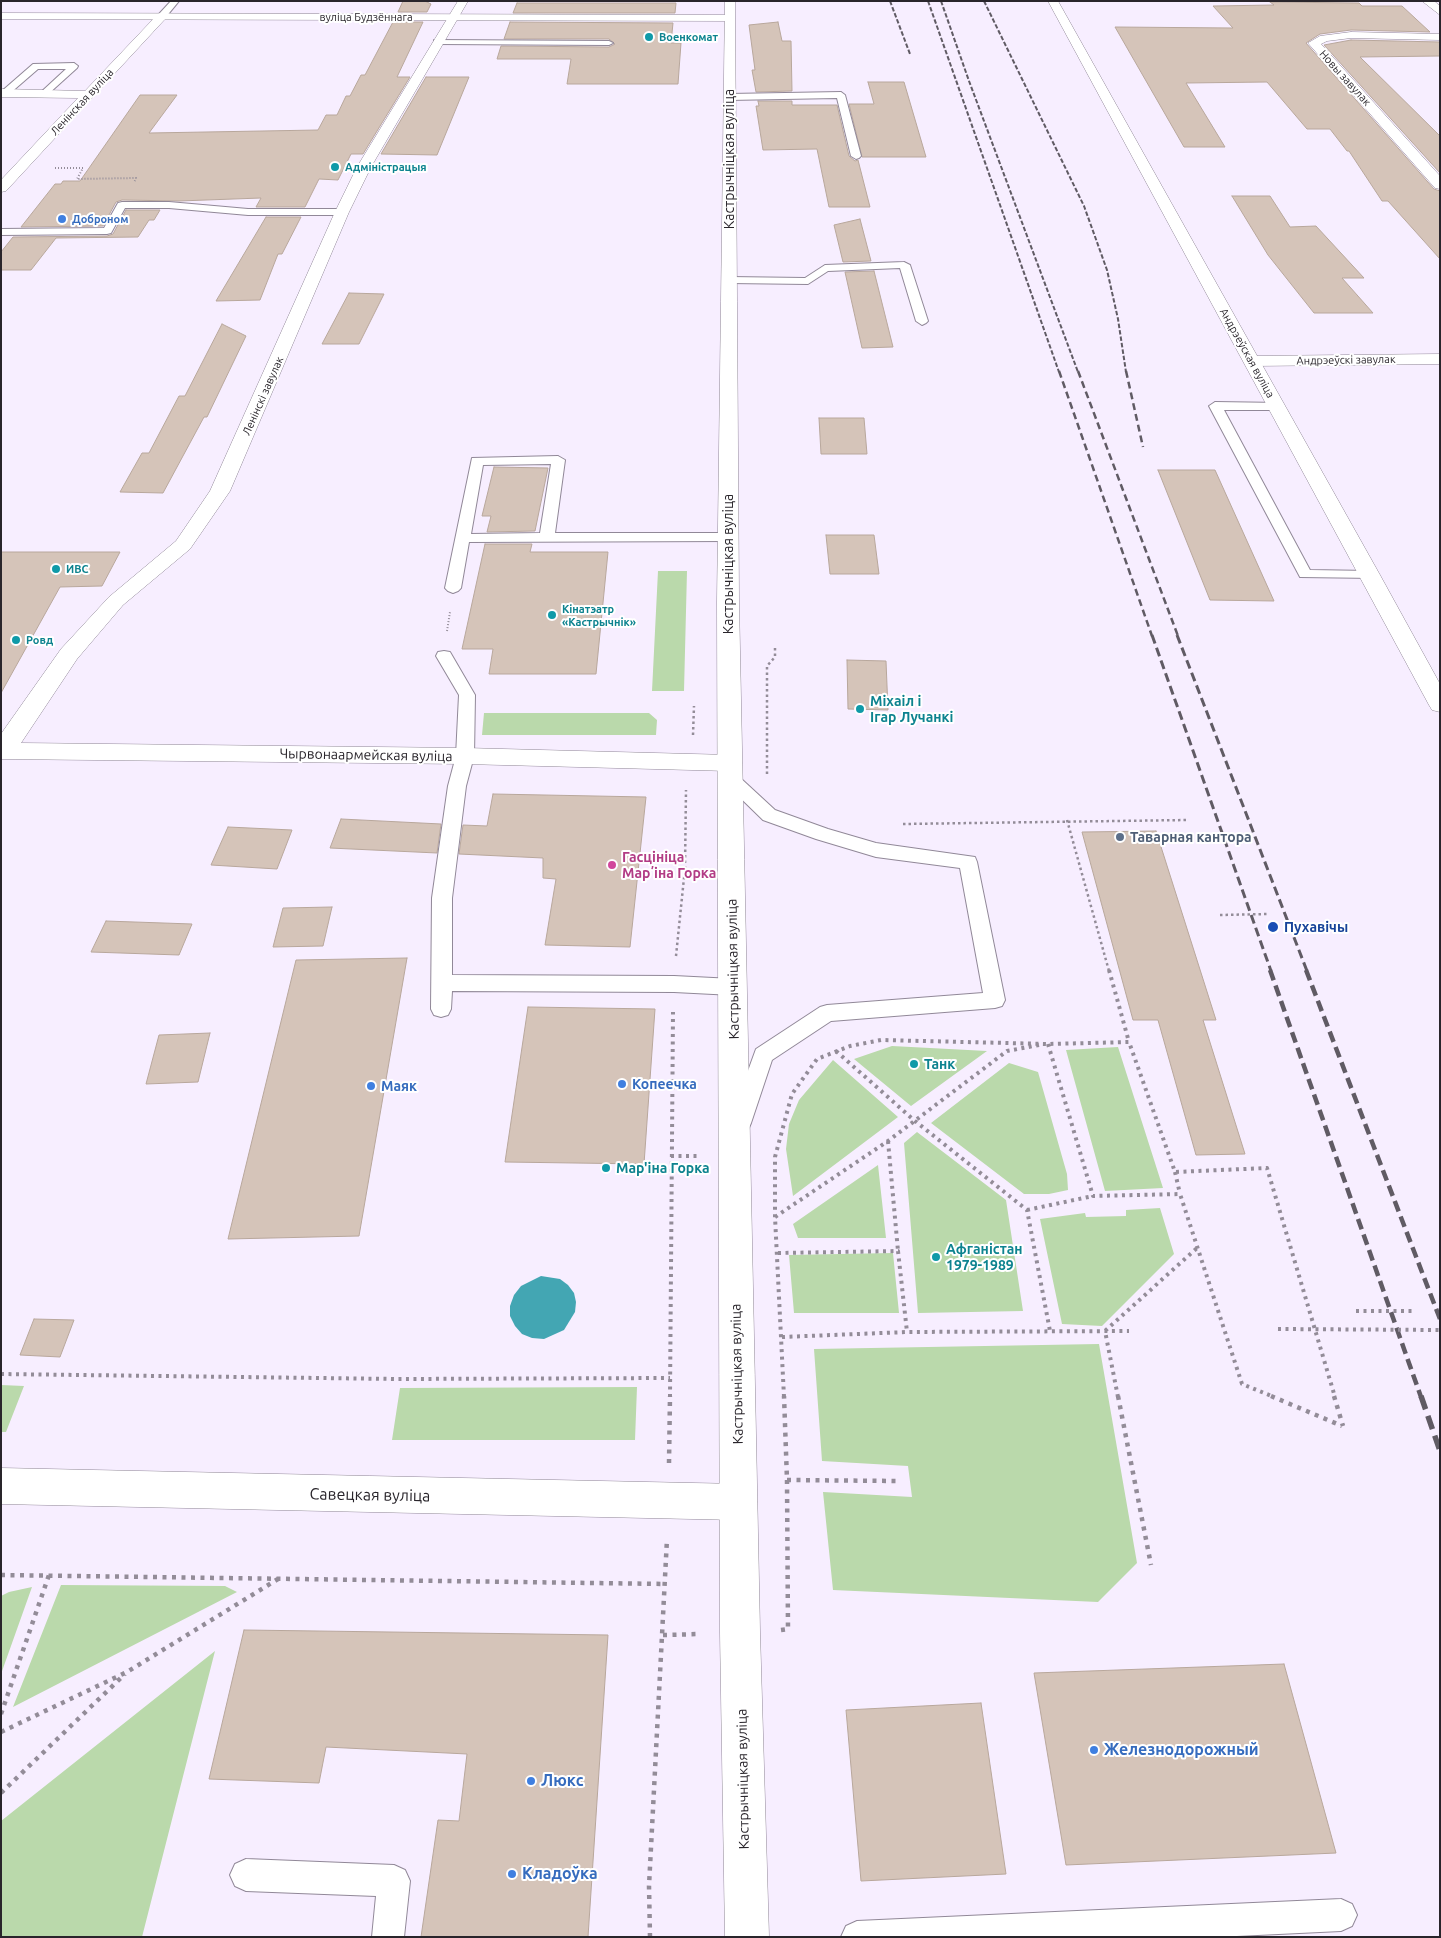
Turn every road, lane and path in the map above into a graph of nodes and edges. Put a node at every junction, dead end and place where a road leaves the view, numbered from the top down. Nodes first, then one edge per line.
1 (175, 1) edge
2 (462, 1) edge
3 (730, 1) edge
4 (1053, 1) edge
5 (1427, 1) edge
6 (1440, 12) edge
7 (1, 16) edge
8 (162, 16) junction
9 (452, 17) junction
10 (730, 18) junction
11 (1440, 36) edge
12 (437, 42) junction
13 (609, 43) dead end
14 (3, 93) edge
15 (43, 94) junction
16 (89, 95) junction
17 (729, 98) junction
18 (856, 156) dead end
19 (22, 167) junction
20 (1440, 185) edge
21 (1, 188) edge
22 (122, 205) junction
23 (342, 212) junction
24 (1, 232) edge
25 (729, 280) junction
26 (922, 321) dead end
27 (1440, 359) edge
28 (1252, 361) junction
29 (1277, 406) junction
30 (547, 537) junction
31 (728, 537) junction
32 (462, 538) junction
33 (1370, 575) junction
34 (453, 588) joint
35 (775, 648) dead end
36 (444, 656) joint
37 (695, 701) dead end
38 (1440, 705) edge
39 (4, 751) edge
40 (465, 756) junction
41 (689, 762) junction
42 (730, 770) junction
43 (769, 783) dead end
44 (1067, 820) junction
45 (1187, 820) dead end
46 (903, 824) dead end
47 (1268, 914) dead end
48 (1220, 915) dead end
49 (442, 983) junction
50 (674, 984) junction
51 (733, 987) junction
52 (441, 1009) dead end
53 (1129, 1042) junction
54 (1048, 1044) junction
55 (836, 1051) junction
56 (915, 1121) junction
57 (734, 1141) junction
58 (888, 1141) junction
59 (1175, 1172) junction
60 (1180, 1194) junction
61 (1093, 1196) junction
62 (1027, 1210) junction
63 (775, 1217) junction
64 (1197, 1248) junction
65 (898, 1250) junction
66 (778, 1253) junction
67 (1415, 1311) dead end
68 (1356, 1312) dead end
69 (1278, 1329) dead end
70 (1440, 1330) edge
71 (1105, 1331) junction
72 (1129, 1331) dead end
73 (907, 1332) junction
74 (1050, 1332) junction
75 (782, 1337) junction
76 (1, 1374) edge
77 (670, 1378) junction
78 (787, 1480) junction
79 (897, 1481) dead end
80 (1, 1486) edge
81 (667, 1502) junction
82 (738, 1502) junction
83 (1151, 1565) dead end
84 (1, 1575) edge
85 (49, 1575) junction
86 (279, 1579) junction
87 (666, 1584) junction
88 (740, 1632) junction
89 (663, 1635) junction
90 (127, 1672) junction
91 (1, 1714) edge
92 (1, 1732) edge
93 (1, 1793) edge
94 (246, 1875) dead end
95 (1342, 1915) dead end
96 (388, 1937) edge
97 (650, 1937) edge
98 (747, 1937) edge
99 (857, 1937) edge

1 - 8 lane
2 - 9 street, Ленінскі завулак
3 - 10 street, Кастрычніцкая вуліца
4 - 28 street, Андрэеўская вуліца
5 - 6 street
7 - 8 street, вуліца Будзённага
8 - 9 street, вуліца Будзённага
8 - 16 street, Ленінская вуліца
9 - 10 street, вуліца Будзённага
9 - 12 street, Ленінскі завулак
10 - 17 street, Кастрычніцкая вуліца
11 - 20 street, Новы завулак
12 - 13 lane
12 - 23 street, Ленінскі завулак
14 - 15 street
14 - 15 lane
15 - 16 street
16 - 19 street, Ленінская вуліца
17 - 18 lane
17 - 25 street, Кастрычніцкая вуліца
19 - 21 street, Ленінская вуліца
19 - 22 path
22 - 23 lane
22 - 24 lane
23 - 39 street, Ленінскі завулак
25 - 26 lane
25 - 31 street, Кастрычніцкая вуліца
27 - 28 street, Андрэеўскі завулак
28 - 29 street, Андрэеўская вуліца
29 - 33 street, Андрэеўская вуліца
29 - 33 lane
30 - 31 lane
30 - 32 lane
30 - 32 lane
31 - 42 street, Кастрычніцкая вуліца
32 - 34 lane
33 - 38 street, Андрэеўская вуліца
34 - 36 path
35 - 43 path
36 - 40 lane
37 - 41 path
39 - 40 street, Чырвонаармейская вуліца
40 - 41 street, Чырвонаармейская вуліца
40 - 49 lane
41 - 42 street, Чырвонаармейская вуліца
41 - 50 path
42 - 51 street, Кастрычніцкая вуліца
42 - 57 lane
44 - 45 path
44 - 46 path
44 - 53 path
47 - 48 path
49 - 50 lane
49 - 52 lane
50 - 51 lane
50 - 77 path
51 - 57 street, Кастрычніцкая вуліца
53 - 54 path
53 - 59 path
54 - 55 path
54 - 56 path
54 - 61 path
55 - 56 path
55 - 63 path
56 - 58 path
56 - 62 path
57 - 82 street, Кастрычніцкая вуліца
58 - 63 path
58 - 65 path
59 - 60 path
59 - 64 path
60 - 61 path
60 - 64 path
61 - 62 path
62 - 74 path
63 - 66 path
64 - 71 path
65 - 66 path
65 - 73 path
66 - 75 path
67 - 68 path
69 - 70 path, bridge
71 - 72 path
71 - 74 path
71 - 83 path
73 - 74 path
73 - 75 path
75 - 78 path
76 - 77 path
77 - 81 path
78 - 79 path
78 - 88 path
80 - 81 street, Савецкая вуліца
81 - 82 street, Савецкая вуліца
81 - 87 path
82 - 88 street, Кастрычніцкая вуліца
84 - 85 path
85 - 86 path
85 - 91 path
86 - 87 path
86 - 90 path
87 - 89 path
88 - 89 path
88 - 98 street, Кастрычніцкая вуліца
89 - 97 path
90 - 92 path
90 - 93 path
94 - 96 lane
95 - 99 lane

